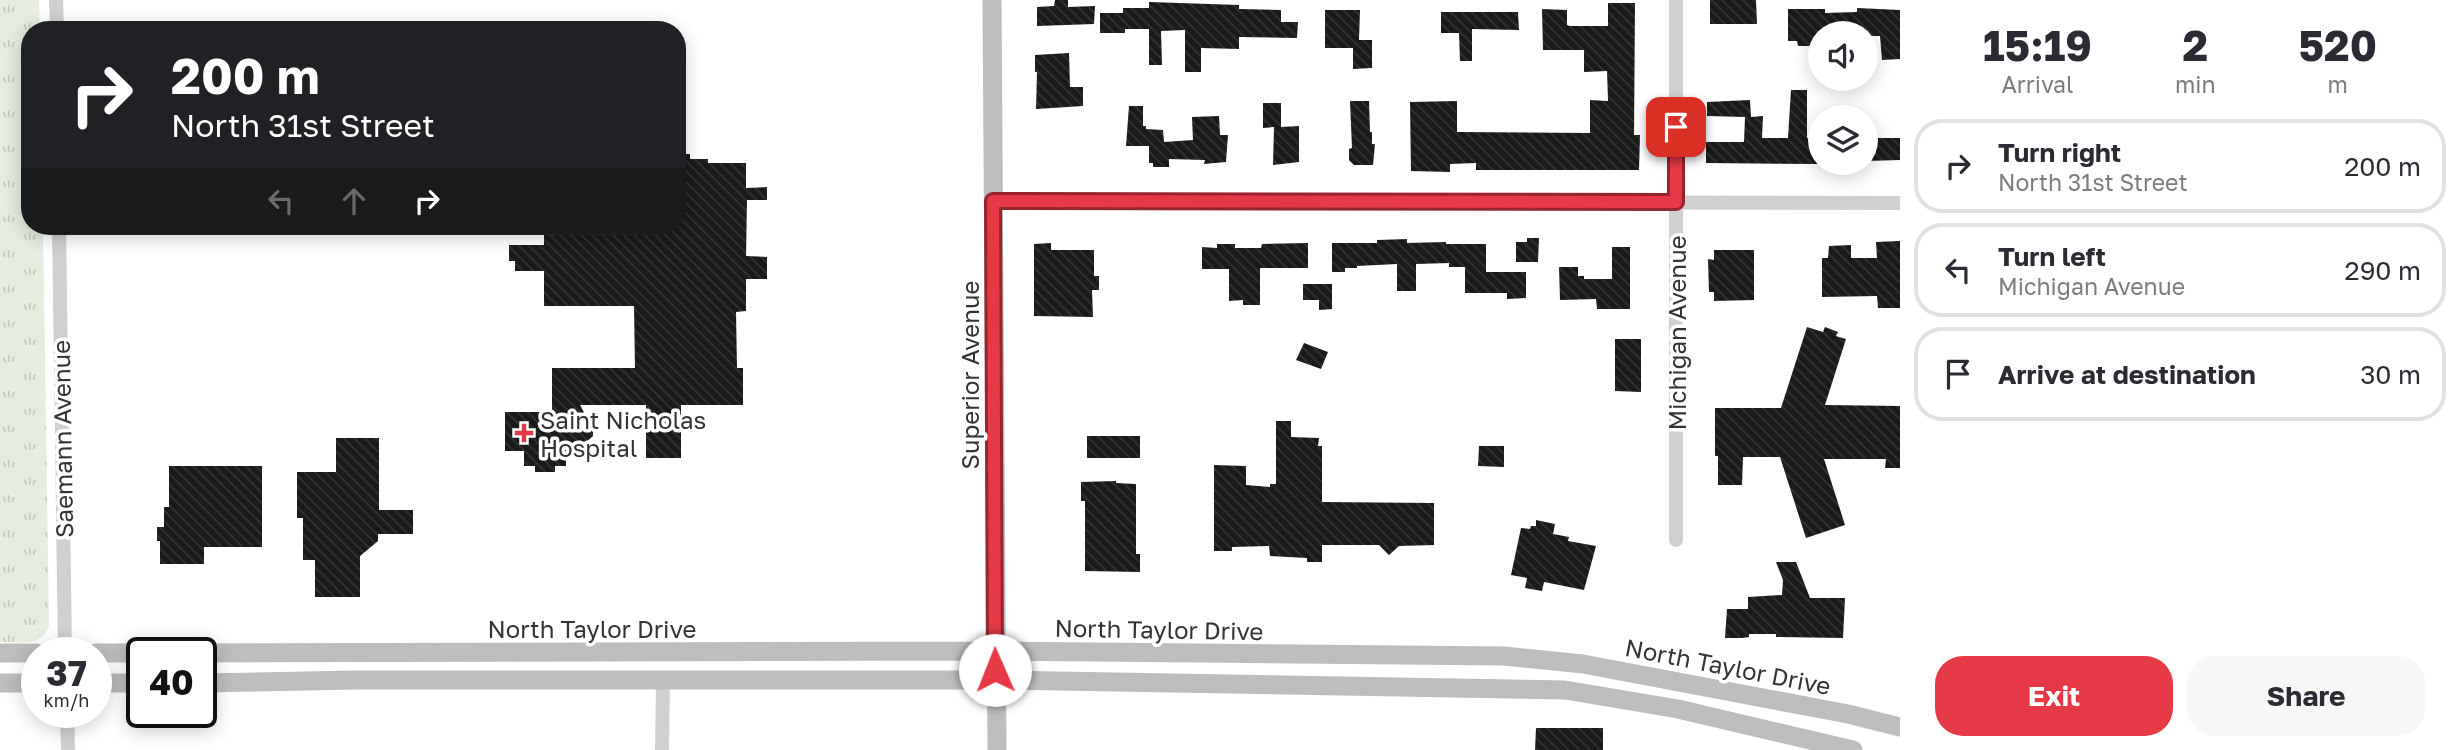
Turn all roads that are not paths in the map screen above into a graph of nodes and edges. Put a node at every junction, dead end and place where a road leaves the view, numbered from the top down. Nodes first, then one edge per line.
1 (57, 0) edge
2 (992, 0) edge
3 (1675, 0) edge
4 (57, 21) edge
5 (993, 201) junction
6 (1676, 202) junction
7 (1900, 203) edge
8 (59, 235) edge
9 (1676, 540) dead end
10 (65, 637) edge
11 (994, 651) junction
12 (0, 653) edge
13 (21, 653) edge
14 (217, 653) edge
15 (995, 680) junction
16 (663, 681) junction
17 (0, 683) edge
18 (21, 683) edge
19 (217, 683) edge
20 (1900, 727) edge
21 (67, 728) edge
22 (1801, 738) junction
23 (68, 750) edge
24 (662, 750) edge
25 (997, 750) edge
26 (1827, 750) edge
27 (1853, 750) edge

1 - 4 street
2 - 5 main road, Superior Avenue
3 - 6 street, Michigan Avenue
5 - 6 street
5 - 11 main road, Superior Avenue
6 - 7 street
6 - 9 street, Michigan Avenue
8 - 10 street, Saemann Avenue
11 - 14 main road, North Taylor Drive
11 - 15 main road, Superior Avenue
11 - 20 main road, North Taylor Drive
12 - 13 main road
15 - 16 main road
15 - 22 main road
15 - 25 main road, Superior Avenue
16 - 19 main road
16 - 24 street
17 - 18 main road
21 - 23 street
22 - 26 main road
22 - 27 main road

